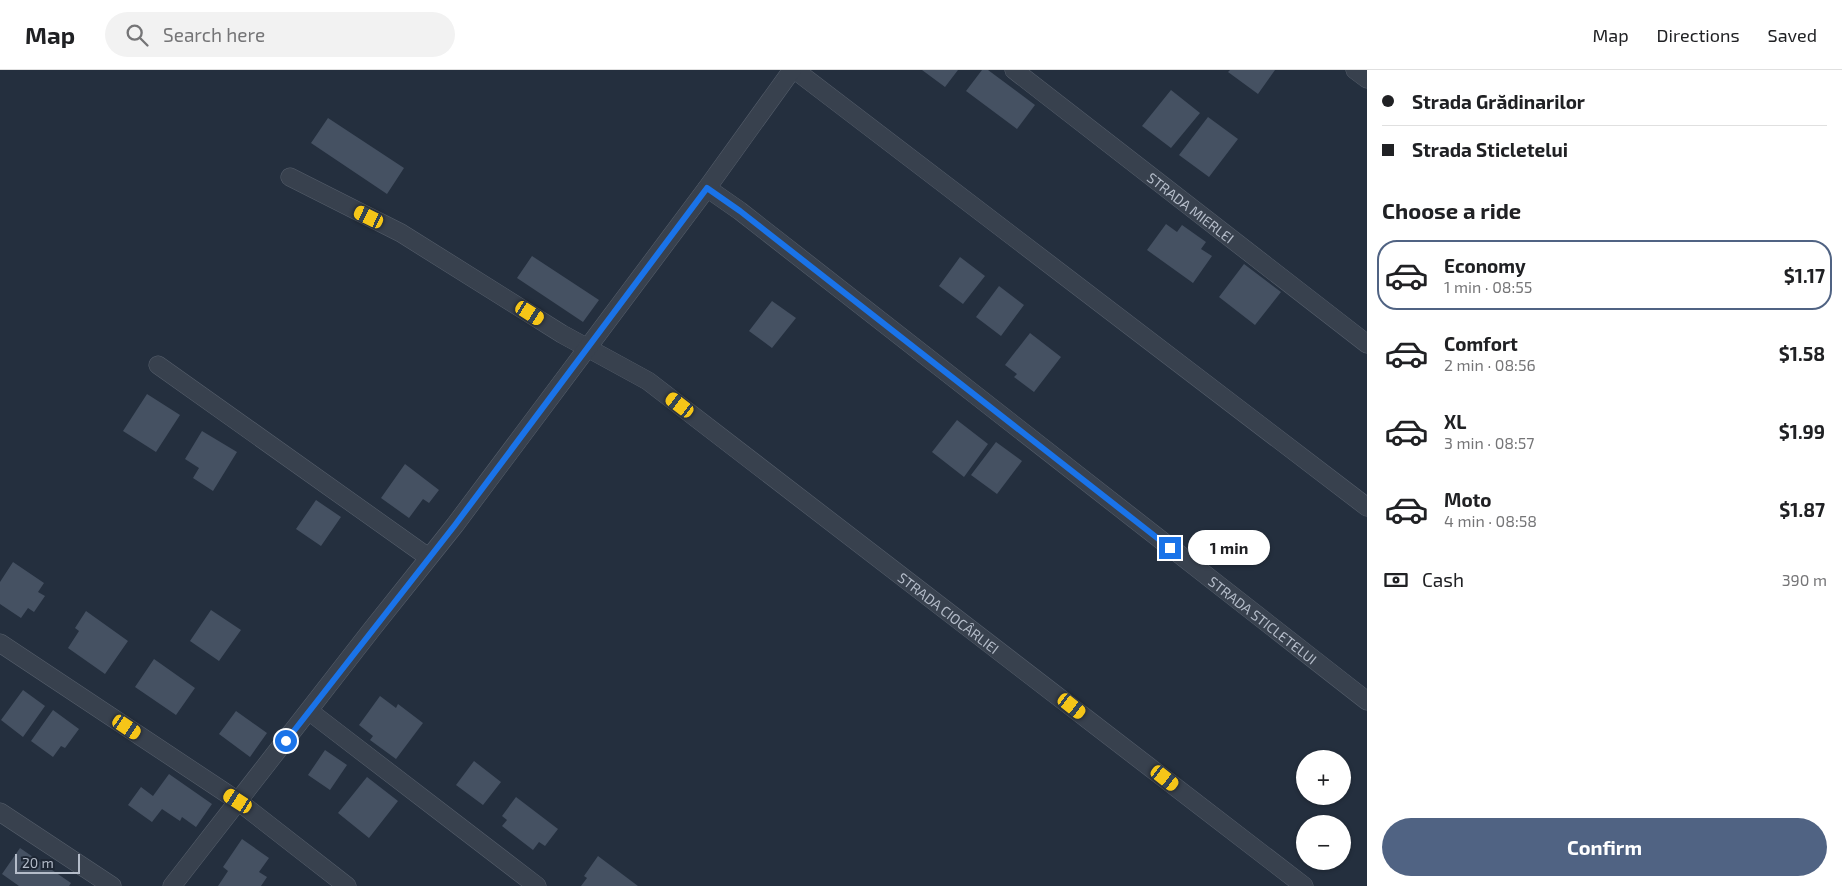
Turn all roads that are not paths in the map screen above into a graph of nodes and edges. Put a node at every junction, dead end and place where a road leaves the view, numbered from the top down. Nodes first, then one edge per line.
1 (793, 70) edge
2 (1014, 70) edge
3 (1355, 70) edge
4 (1367, 80) edge
5 (290, 177) dead end
6 (707, 188) junction
7 (1367, 344) edge
8 (588, 347) junction
9 (158, 365) dead end
10 (1367, 507) edge
11 (428, 558) junction
12 (0, 643) edge
13 (1367, 701) edge
14 (309, 711) junction
15 (238, 801) junction
16 (0, 812) edge
17 (112, 886) edge
18 (172, 886) edge
19 (347, 886) edge
20 (537, 886) edge
21 (1304, 886) edge

1 - 6 street
1 - 10 street
2 - 7 street, STRADA MIERLEI
3 - 4 street
5 - 8 street, STRADA CIOCÂRLIEI
6 - 8 street
6 - 13 street, STRADA STICLETELUI
8 - 11 street
8 - 21 street, STRADA CIOCÂRLIEI
9 - 11 street
11 - 14 street
12 - 15 street
14 - 15 street
14 - 20 street
15 - 18 street
15 - 19 street
16 - 17 street

